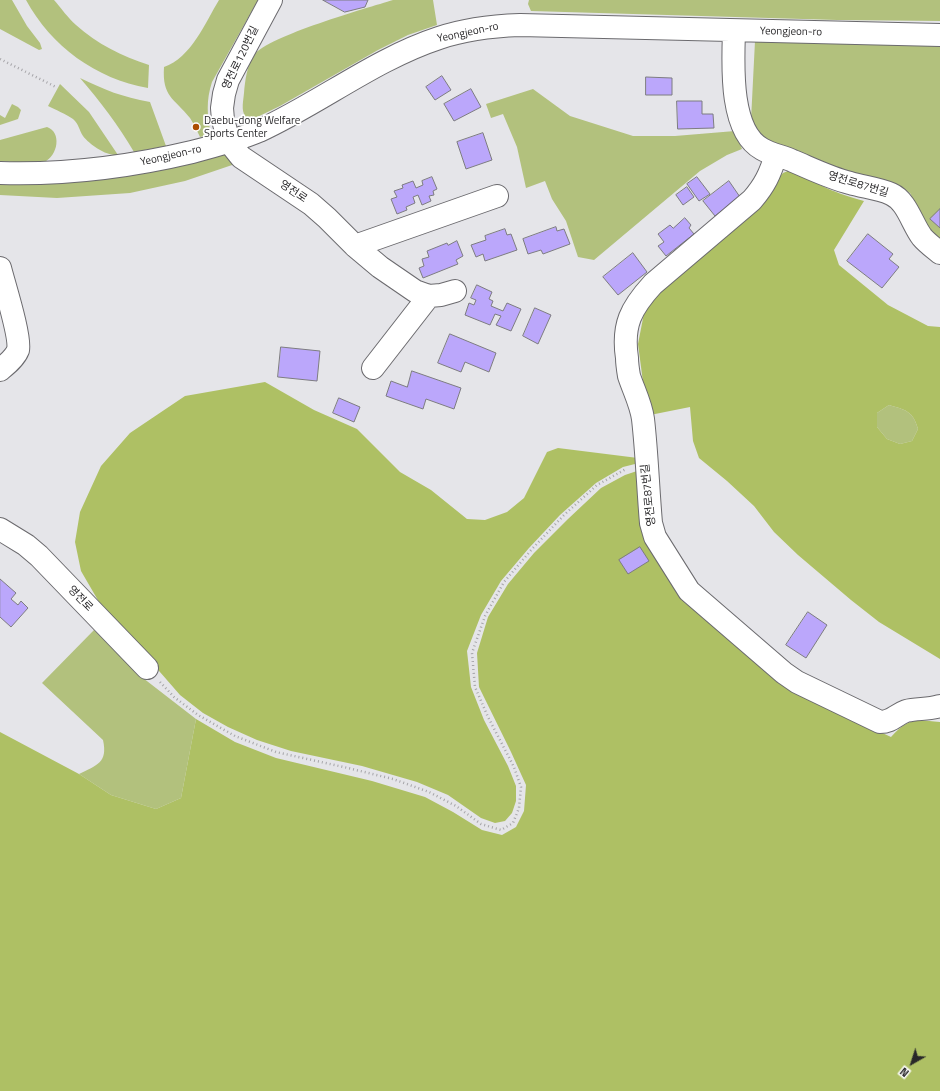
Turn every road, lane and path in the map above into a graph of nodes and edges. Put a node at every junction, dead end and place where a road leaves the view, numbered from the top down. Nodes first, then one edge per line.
1 (271, 0) edge
2 (734, 31) junction
3 (940, 35) edge
4 (0, 59) edge
5 (56, 87) dead end
6 (229, 142) junction
7 (776, 155) junction
8 (0, 173) edge
9 (497, 196) dead end
10 (355, 246) junction
11 (940, 253) edge
12 (0, 268) edge
13 (455, 291) dead end
14 (429, 296) junction
15 (373, 368) dead end
16 (0, 370) edge
17 (646, 464) junction
18 (3, 537) edge
19 (147, 668) joint
20 (940, 706) edge

1 - 6 street, 영전로120번길
2 - 3 street, Yeongjeon-ro
2 - 6 street, Yeongjeon-ro
2 - 7 street, 영전로87번길
4 - 5 path
6 - 8 street, Yeongjeon-ro
6 - 10 street, 영전로
7 - 11 street, 영전로87번길
7 - 17 street, 영전로87번길
9 - 10 street
10 - 14 street, 영전로
12 - 16 street
13 - 14 street
14 - 15 street
17 - 19 path
17 - 20 street, 영전로87번길
18 - 19 street, 영전로

